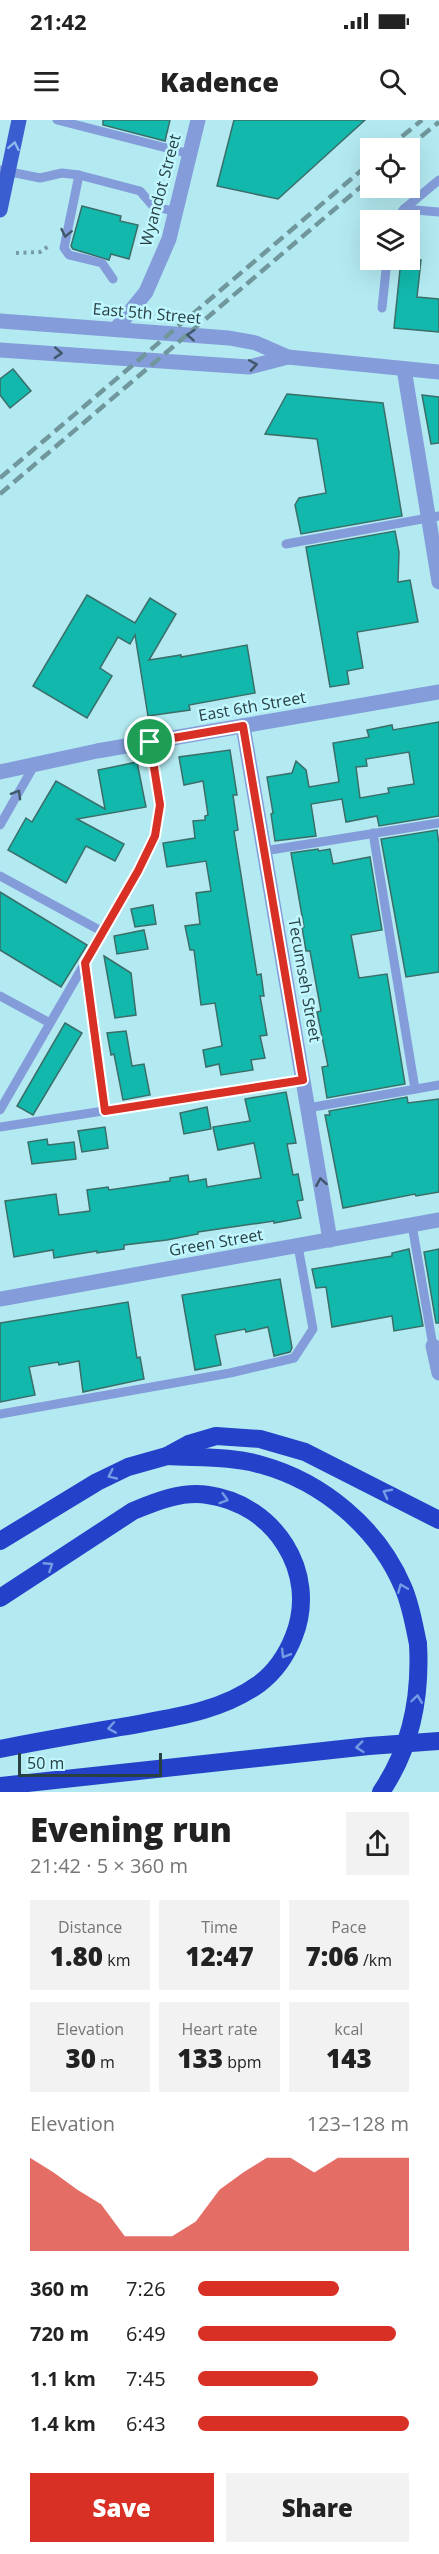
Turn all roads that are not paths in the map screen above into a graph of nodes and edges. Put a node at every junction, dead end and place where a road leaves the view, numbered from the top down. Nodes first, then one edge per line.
1 (19, 120) edge
2 (57, 120) edge
3 (198, 120) edge
4 (190, 153) junction
5 (4, 171) edge
6 (79, 176) junction
7 (439, 180) edge
8 (404, 209) joint
9 (0, 210) edge
10 (176, 212) junction
11 (439, 212) edge
12 (386, 270) edge
13 (113, 279) dead end
14 (382, 308) dead end
15 (0, 321) edge
16 (116, 329) junction
17 (0, 350) edge
18 (288, 357) junction
19 (404, 369) junction
20 (439, 372) edge
21 (434, 517) edge
22 (286, 544) dead end
23 (439, 582) edge
24 (439, 692) edge
25 (243, 726) junction
26 (150, 742) junction
27 (35, 764) junction
28 (0, 772) edge
29 (439, 823) edge
30 (0, 825) edge
31 (373, 833) junction
32 (264, 851) junction
33 (0, 876) edge
34 (103, 932) junction
35 (85, 963) junction
36 (0, 996) edge
37 (50, 1023) junction
38 (303, 1080) junction
39 (439, 1085) edge
40 (416, 1089) junction
41 (308, 1108) junction
42 (0, 1110) edge
43 (105, 1111) junction
44 (0, 1127) edge
45 (439, 1220) edge
46 (412, 1225) junction
47 (330, 1240) junction
48 (298, 1246) junction
49 (0, 1299) edge
50 (436, 1346) edge
51 (439, 1373) edge
52 (0, 1414) edge
53 (167, 1456) junction
54 (439, 1520) edge
55 (0, 1541) edge
56 (0, 1598) edge
57 (439, 1742) edge
58 (0, 1749) edge
59 (0, 1786) edge
60 (381, 1792) edge

5 -> 1 main road
2 - 4 lane
3 - 4 street, Wyandot Street
4 - 10 street, Wyandot Street
5 - 6 lane
5 - 9 main road
6 - 10 lane
6 -> 13 lane
7 - 8 lane
8 - 11 lane
10 - 16 street, Wyandot Street
12 - 14 lane
15 - 16 street, East 5th Street
18 -> 16 street, East 5th Street
17 -> 18 street, East 5th Street
18 - 19 street, East 5th Street
19 - 20 street, East 5th Street
19 - 21 street
21 - 22 lane
21 - 23 street
24 - 25 street, East 6th Street
25 - 26 street, East 6th Street
25 - 32 street, Tecumseh Street
26 - 27 street, East 6th Street
26 - 34 lane
27 - 28 street, East 6th Street
30 -> 27 lane
29 - 31 lane
31 - 32 lane
31 - 40 lane
32 - 38 street, Tecumseh Street
33 - 34 lane
34 - 35 lane
35 - 37 lane
35 - 43 lane
36 - 37 lane
37 - 42 lane
38 - 41 street, Tecumseh Street
38 - 43 lane
39 - 40 lane
40 - 41 lane
47 -> 41 street, Tecumseh Street
43 - 44 lane
45 - 46 street, Green Street
46 - 47 street, Green Street
46 - 50 lane
47 - 48 street, Green Street
48 - 49 street, Green Street
48 - 52 lane
50 - 51 street
54 -> 53 highway
53 -> 55 highway
60 -> 53 highway, bridge
56 -> 58 highway
57 -> 59 highway

